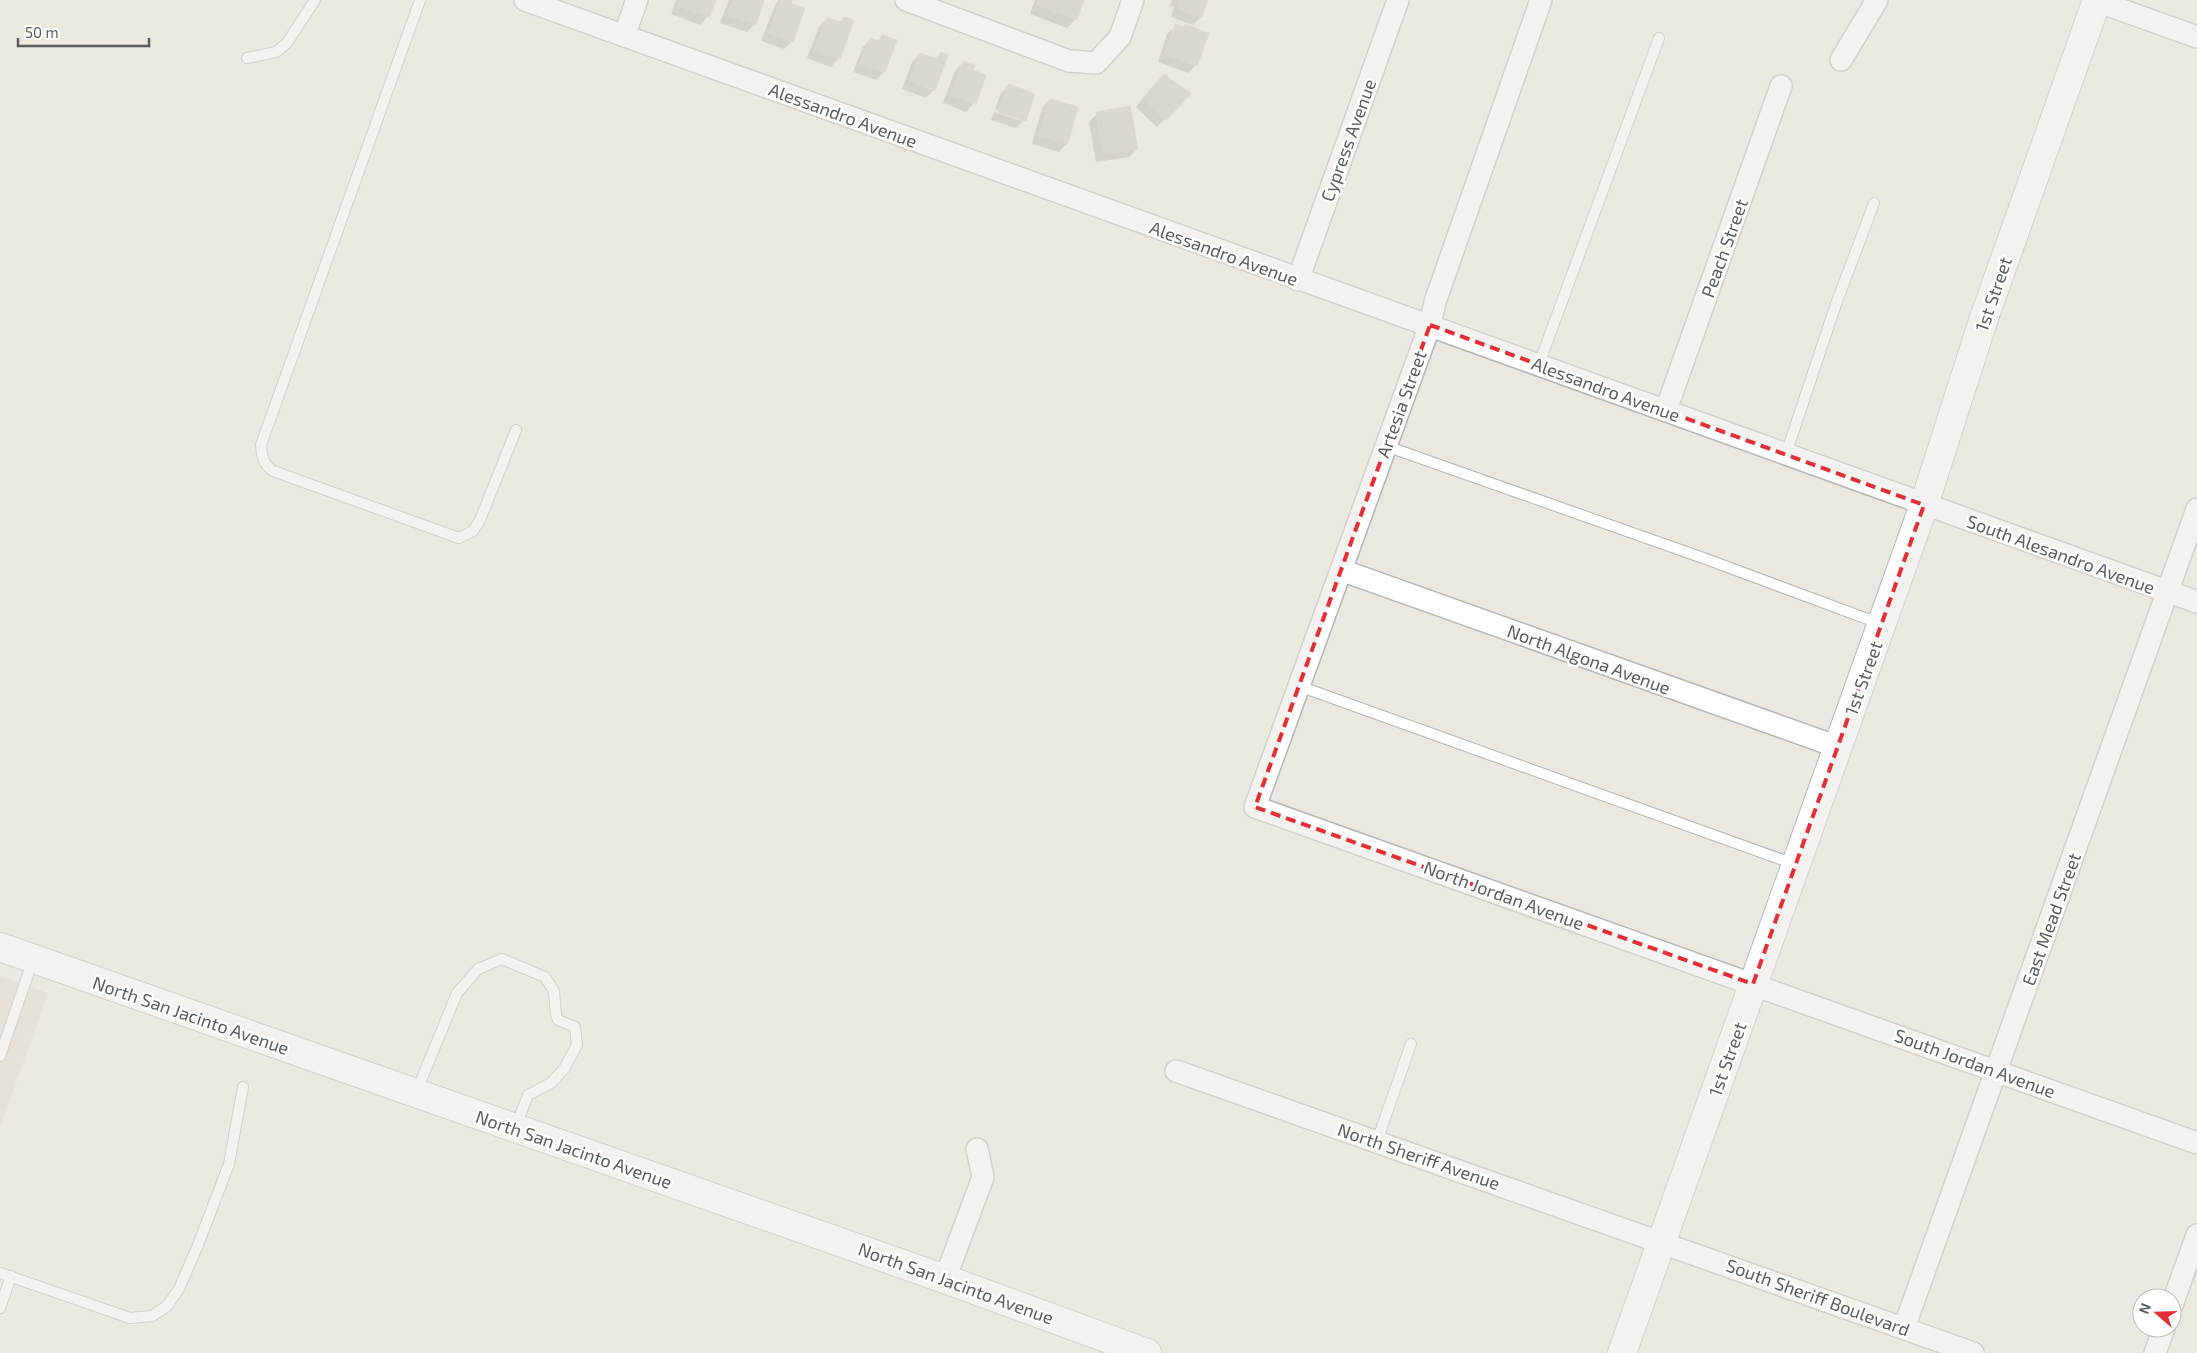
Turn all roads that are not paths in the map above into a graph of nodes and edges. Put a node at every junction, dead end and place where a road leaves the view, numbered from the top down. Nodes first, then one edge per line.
1 (315, 0) edge
2 (420, 0) edge
3 (525, 0) edge
4 (637, 0) edge
5 (906, 0) edge
6 (1133, 0) edge
7 (1398, 0) edge
8 (1541, 0) edge
9 (1877, 0) edge
10 (2096, 0) edge
11 (624, 36) junction
12 (2197, 37) edge
13 (1659, 38) dead end
14 (247, 58) dead end
15 (1841, 60) dead end
16 (1781, 86) dead end
17 (1874, 204) dead end
18 (1298, 280) junction
19 (1430, 325) junction
20 (1539, 364) junction
21 (1666, 410) junction
22 (516, 430) dead end
23 (1386, 446) junction
24 (1786, 454) junction
25 (1924, 505) junction
26 (2197, 509) edge
27 (1341, 570) junction
28 (2168, 592) junction
29 (2197, 602) edge
30 (1882, 625) junction
31 (1299, 686) junction
32 (1838, 747) junction
33 (1255, 806) joint
34 (1796, 864) junction
35 (0, 946) edge
36 (34, 959) junction
37 (1754, 984) junction
38 (1411, 1044) dead end
39 (0, 1056) edge
40 (1176, 1071) dead end
41 (1996, 1071) junction
42 (243, 1087) dead end
43 (416, 1094) junction
44 (515, 1128) junction
45 (1377, 1140) junction
46 (2197, 1143) edge
47 (977, 1149) dead end
48 (2197, 1235) edge
49 (1662, 1241) junction
50 (0, 1273) edge
51 (11, 1276) junction
52 (946, 1279) junction
53 (2178, 1288) edge
54 (0, 1308) edge
55 (1904, 1328) junction
56 (2160, 1338) edge
57 (1147, 1353) edge
58 (1622, 1353) edge
59 (1973, 1353) edge
60 (2155, 1353) edge

1 - 14 lane
2 - 22 lane
3 - 11 street, Alessandro Avenue
4 - 11 street
5 - 6 street
7 - 18 street, Cypress Avenue
8 - 19 street, Artesia Street
9 - 15 street
10 - 12 street
10 - 25 street, 1st Street
11 - 18 street, Alessandro Avenue
13 - 20 lane
16 - 21 street, Peach Street
17 - 24 lane
18 - 19 street, Alessandro Avenue
19 - 20 street, Alessandro Avenue
19 - 23 street, Artesia Street
20 - 21 street, Alessandro Avenue
21 - 24 street, Alessandro Avenue
23 - 27 street, Artesia Street
23 - 30 lane
24 - 25 street, Alessandro Avenue
25 - 28 street, South Alesandro Avenue
25 - 30 street, 1st Street
26 - 28 street, East Mead Street
27 - 31 street, Artesia Street
27 - 32 street, North Algona Avenue
28 - 29 street, South Alesandro Avenue
28 - 41 street, East Mead Street
30 - 32 street, 1st Street
31 - 33 street, Artesia Street
31 - 34 lane
32 - 34 street, 1st Street
33 - 37 street, North Jordan Avenue
34 - 37 street, 1st Street
35 - 36 street, North San Jacinto Avenue
36 - 39 lane
36 - 43 street, North San Jacinto Avenue
37 - 41 street, South Jordan Avenue
37 - 49 street, 1st Street
38 - 45 lane
40 - 45 street, North Sheriff Avenue
41 - 46 street, South Jordan Avenue
41 - 55 street, East Mead Street
42 - 51 lane
43 - 44 street, North San Jacinto Avenue
43 - 44 lane
44 - 52 street, North San Jacinto Avenue
45 - 49 street, North Sheriff Avenue
47 - 52 street
48 - 53 street
49 - 55 street, South Sheriff Boulevard
49 - 58 street, 1st Street
50 - 51 lane
51 - 54 lane
52 - 57 street, North San Jacinto Avenue
55 - 59 street, South Sheriff Boulevard
56 - 60 street

